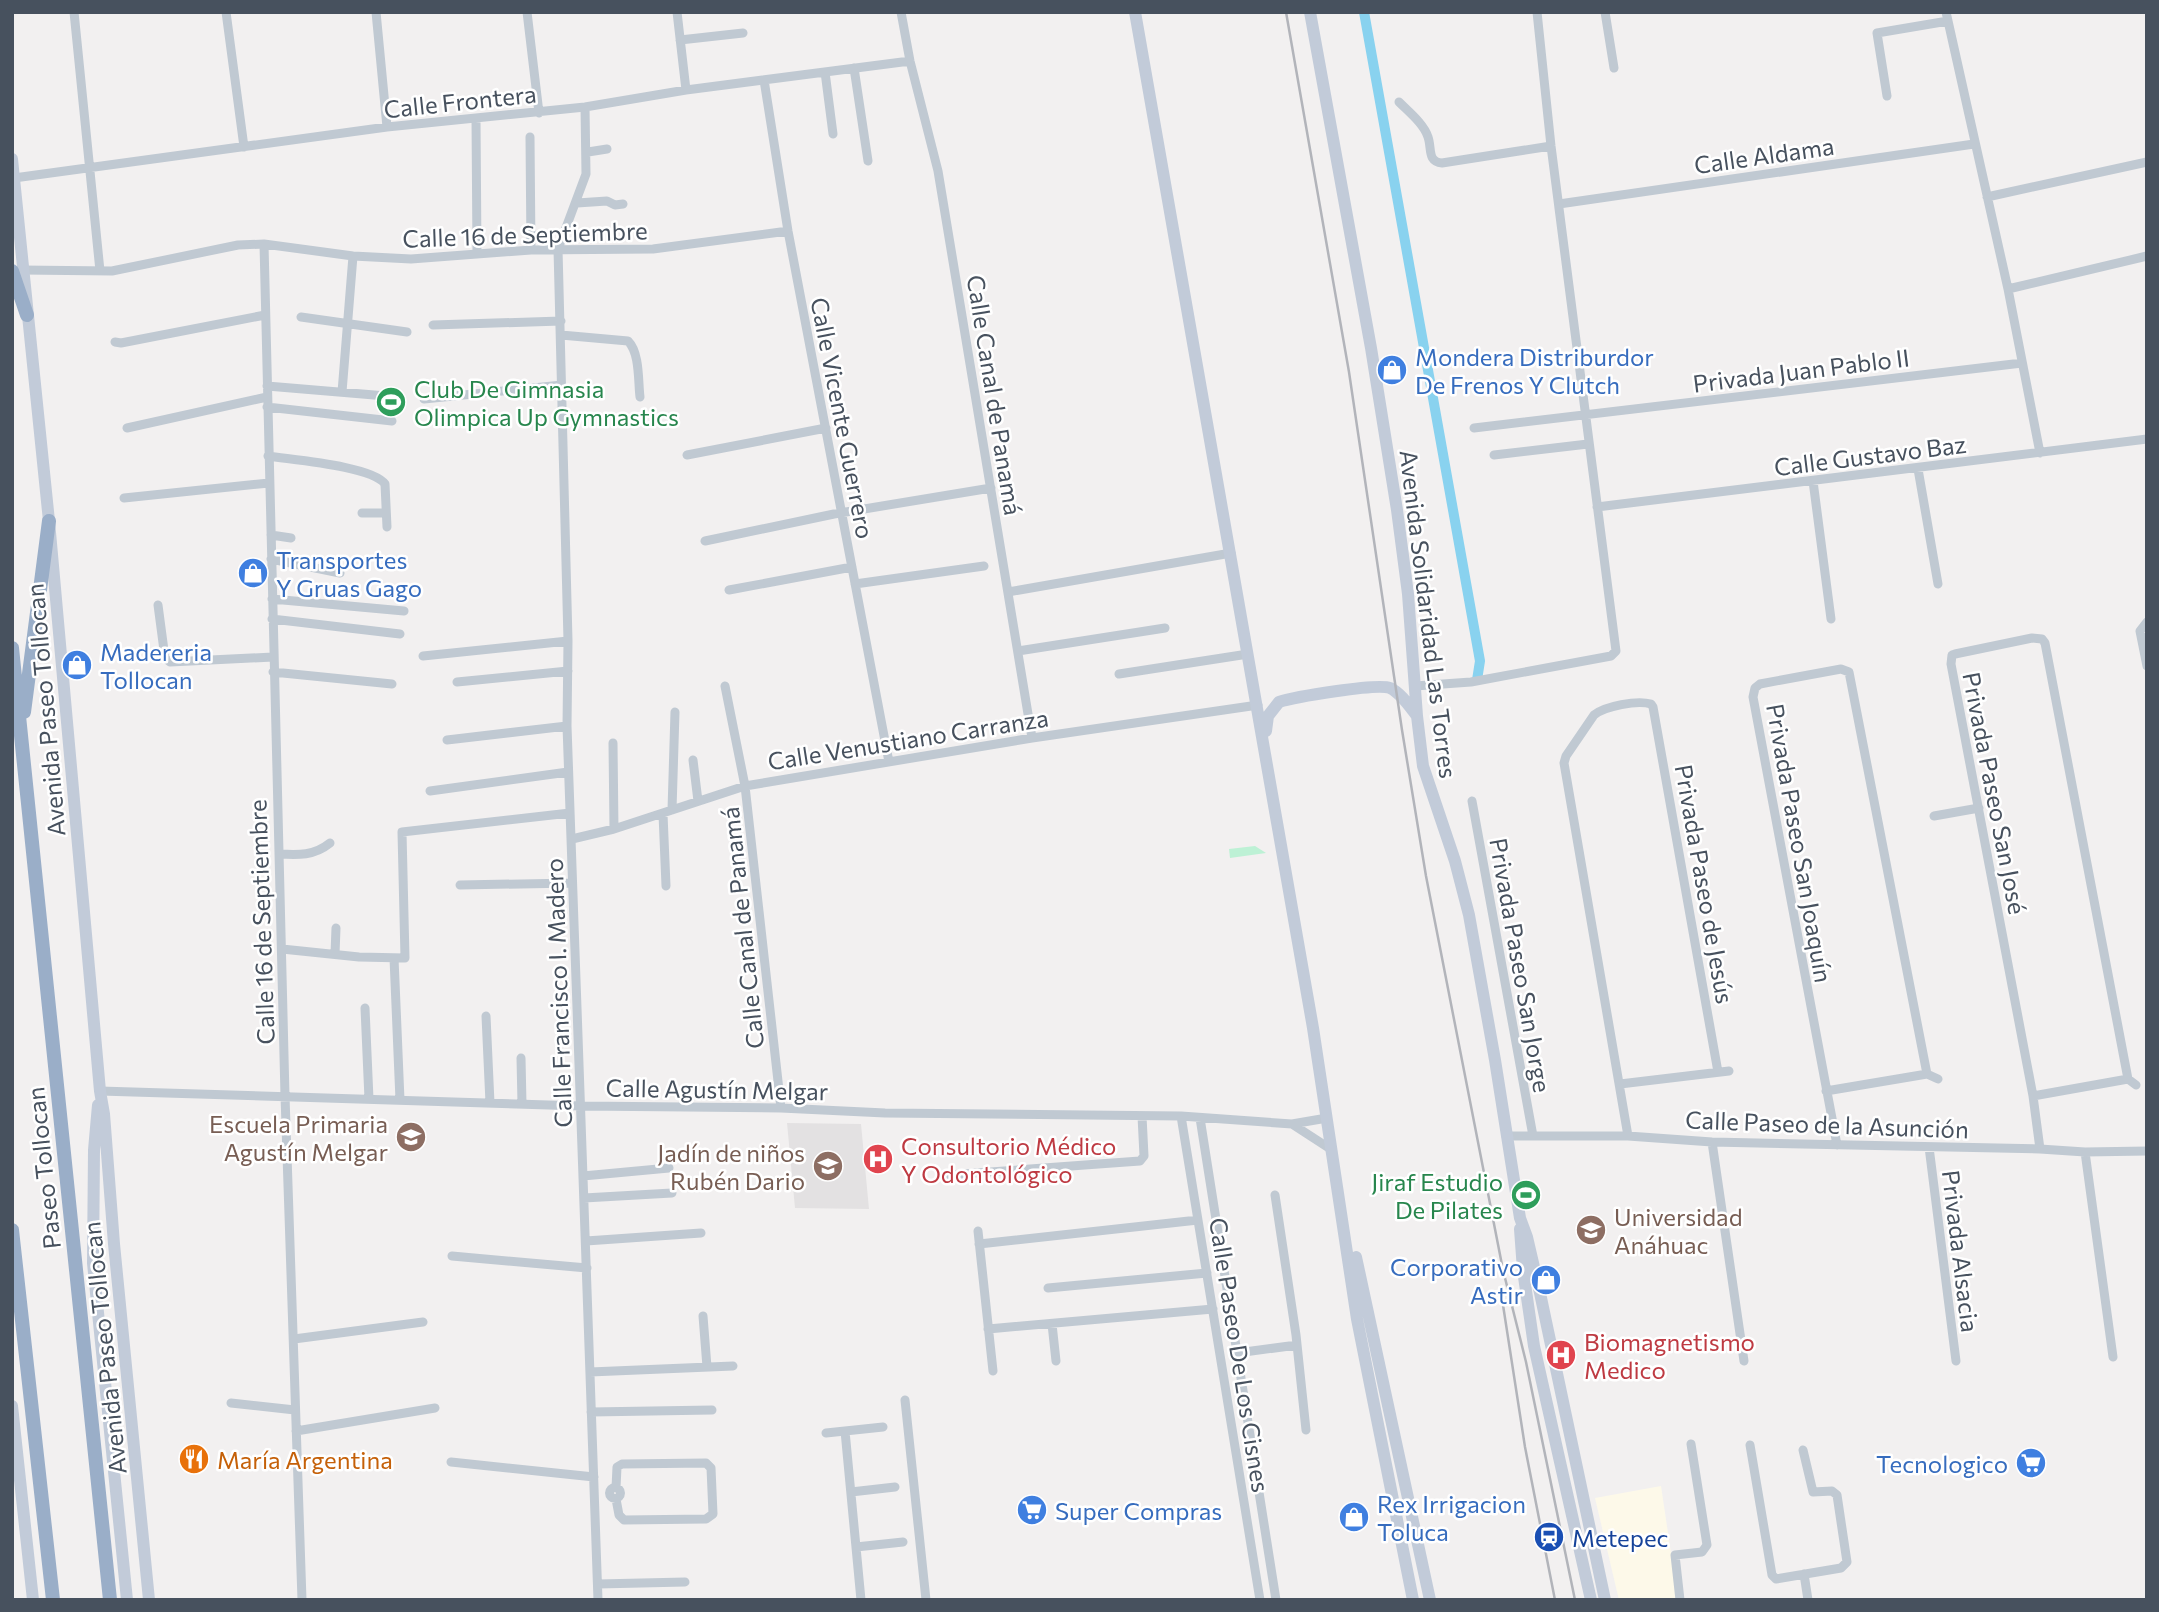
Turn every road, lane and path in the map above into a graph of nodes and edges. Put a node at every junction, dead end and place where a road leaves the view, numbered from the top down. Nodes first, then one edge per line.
1 (74, 12) edge
2 (226, 12) edge
3 (376, 12) edge
4 (527, 12) edge
5 (677, 12) edge
6 (901, 12) edge
7 (1135, 12) edge
8 (1310, 12) edge
9 (1537, 12) edge
10 (1605, 12) edge
11 (1947, 17) edge
12 (743, 33) dead end
13 (680, 40) junction
14 (910, 61) junction
15 (855, 68) junction
16 (1614, 68) dead end
17 (825, 72) junction
18 (764, 80) junction
19 (685, 90) junction
20 (1887, 96) dead end
21 (1399, 102) dead end
22 (585, 107) junction
23 (539, 113) junction
24 (476, 119) junction
25 (387, 127) junction
26 (834, 134) dead end
27 (530, 137) dead end
28 (1974, 144) junction
29 (1551, 146) junction
30 (244, 147) junction
31 (607, 149) dead end
32 (588, 152) junction
33 (12, 159) edge
34 (868, 160) dead end
35 (2147, 162) edge
36 (90, 168) junction
37 (14, 178) junction
38 (1987, 197) junction
39 (577, 203) junction
40 (623, 204) dead end
41 (1559, 204) junction
42 (788, 231) junction
43 (264, 244) junction
44 (531, 250) junction
45 (558, 250) junction
46 (477, 254) junction
47 (353, 256) junction
48 (2147, 256) edge
49 (17, 270) edge
50 (100, 271) junction
51 (2008, 289) junction
52 (27, 314) joint
53 (265, 315) junction
54 (301, 317) dead end
55 (561, 321) junction
56 (348, 325) junction
57 (433, 325) dead end
58 (407, 332) dead end
59 (561, 335) junction
60 (116, 342) dead end
61 (2022, 363) junction
62 (562, 385) junction
63 (267, 386) junction
64 (342, 392) junction
65 (398, 397) dead end
66 (640, 397) dead end
67 (424, 399) dead end
68 (267, 402) junction
69 (1585, 415) junction
70 (392, 421) dead end
71 (127, 428) dead end
72 (826, 428) junction
73 (1474, 428) dead end
74 (2147, 439) edge
75 (1588, 444) junction
76 (2039, 453) junction
77 (687, 455) dead end
78 (1493, 455) dead end
79 (268, 456) junction
80 (1918, 469) junction
81 (1813, 481) junction
82 (269, 483) junction
83 (991, 488) junction
84 (124, 498) dead end
85 (1597, 508) junction
86 (362, 513) dead end
87 (386, 513) junction
88 (841, 513) junction
89 (49, 521) junction
90 (387, 527) dead end
91 (271, 535) junction
92 (291, 538) dead end
93 (705, 541) dead end
94 (1231, 553) junction
95 (271, 559) junction
96 (984, 566) dead end
97 (852, 567) junction
98 (340, 573) dead end
99 (855, 584) junction
100 (1938, 584) dead end
101 (729, 590) dead end
102 (1007, 592) junction
103 (272, 599) junction
104 (158, 605) dead end
105 (404, 611) dead end
106 (272, 619) junction
107 (1831, 619) dead end
108 (2144, 625) edge
109 (1165, 628) dead end
110 (400, 634) dead end
111 (568, 641) junction
112 (12, 648) edge
113 (1018, 652) junction
114 (1248, 654) junction
115 (423, 656) dead end
116 (272, 657) junction
117 (2147, 666) edge
118 (568, 671) junction
119 (273, 672) junction
120 (1119, 674) dead end
121 (457, 682) dead end
122 (392, 684) dead end
123 (725, 686) dead end
124 (1415, 686) junction
125 (1258, 705) junction
126 (674, 712) dead end
127 (1417, 716) junction
128 (567, 726) junction
129 (21, 734) junction
130 (1031, 738) junction
131 (447, 740) dead end
132 (613, 743) dead end
133 (1266, 752) junction
134 (693, 760) dead end
135 (889, 762) junction
136 (568, 772) junction
137 (746, 786) junction
138 (430, 791) dead end
139 (698, 801) junction
140 (1472, 801) dead end
141 (1979, 808) junction
142 (673, 810) junction
143 (570, 813) junction
144 (663, 814) junction
145 (1934, 816) dead end
146 (614, 829) junction
147 (572, 839) junction
148 (330, 843) dead end
149 (279, 854) junction
150 (572, 883) junction
151 (460, 886) dead end
152 (666, 886) dead end
153 (336, 928) dead end
154 (282, 949) junction
155 (335, 954) junction
156 (394, 958) junction
157 (365, 1008) dead end
158 (486, 1016) dead end
159 (520, 1058) dead end
160 (1729, 1071) dead end
161 (1718, 1072) junction
162 (1927, 1074) junction
163 (1938, 1079) dead end
164 (1620, 1084) junction
165 (100, 1091) junction
166 (1826, 1091) junction
167 (2033, 1096) junction
168 (285, 1097) junction
169 (369, 1099) junction
170 (400, 1100) junction
171 (489, 1103) junction
172 (522, 1104) junction
173 (581, 1106) junction
174 (781, 1108) junction
175 (1142, 1116) junction
176 (1181, 1116) junction
177 (1200, 1118) junction
178 (1327, 1118) junction
179 (1292, 1124) junction
180 (1506, 1136) junction
181 (1533, 1136) junction
182 (1628, 1136) junction
183 (1712, 1142) junction
184 (1837, 1145) junction
185 (1929, 1147) junction
186 (2040, 1149) junction
187 (1332, 1150) junction
188 (2147, 1151) edge
189 (2085, 1152) junction
190 (669, 1168) dead end
191 (949, 1175) dead end
192 (583, 1176) junction
193 (672, 1193) dead end
194 (1275, 1195) dead end
195 (584, 1198) junction
196 (1340, 1206) junction
197 (1520, 1218) junction
198 (1198, 1220) junction
199 (12, 1230) edge
200 (978, 1231) dead end
201 (701, 1233) dead end
202 (586, 1241) junction
203 (979, 1244) junction
204 (452, 1256) dead end
205 (587, 1268) junction
206 (1207, 1273) junction
207 (1048, 1288) dead end
208 (1213, 1309) junction
209 (704, 1316) dead end
210 (422, 1322) dead end
211 (1052, 1324) junction
212 (988, 1329) junction
213 (294, 1339) junction
214 (1297, 1345) junction
215 (1237, 1353) junction
216 (2113, 1357) dead end
217 (1056, 1361) dead end
218 (1744, 1361) dead end
219 (1956, 1361) dead end
220 (733, 1366) dead end
221 (707, 1367) junction
222 (993, 1371) dead end
223 (590, 1372) junction
224 (905, 1400) dead end
225 (231, 1403) dead end
226 (12, 1406) edge
227 (435, 1408) dead end
228 (295, 1410) junction
229 (712, 1410) dead end
230 (592, 1412) junction
231 (883, 1427) dead end
232 (1306, 1430) dead end
233 (296, 1431) junction
234 (845, 1431) junction
235 (826, 1433) dead end
236 (1691, 1444) dead end
237 (1750, 1445) dead end
238 (1803, 1450) dead end
239 (451, 1462) dead end
240 (594, 1476) junction
241 (895, 1488) dead end
242 (594, 1492) junction
243 (851, 1492) junction
244 (614, 1493) junction
245 (903, 1542) dead end
246 (856, 1547) junction
247 (1804, 1574) junction
248 (685, 1582) dead end
249 (1273, 1583) junction
250 (597, 1584) junction
251 (1257, 1585) junction
252 (33, 1600) edge
253 (52, 1600) edge
254 (110, 1600) edge
255 (127, 1600) edge
256 (149, 1600) edge
257 (302, 1600) edge
258 (598, 1600) edge
259 (861, 1600) edge
260 (926, 1600) edge
261 (1260, 1600) edge
262 (1276, 1600) edge
263 (1413, 1600) edge
264 (1430, 1600) edge
265 (1591, 1600) edge
266 (1605, 1600) edge
267 (1681, 1600) edge
268 (1808, 1600) edge

1 - 36 street
2 - 30 street
3 - 25 street
4 - 23 street
5 - 13 street
6 - 14 street, Calle Canal de Panamá
7 - 94 main road
8 - 124 main road, Avenida Solidaridad Las Torres
9 - 29 street
10 - 16 street
11 - 20 street
11 - 28 street
12 - 13 street
13 - 19 street
14 - 15 street, Calle Frontera
14 - 83 street, Calle Canal de Panamá
15 - 17 street, Calle Frontera
15 - 34 street
17 - 18 street, Calle Frontera
17 - 26 street
18 - 19 street, Calle Frontera
18 - 42 street, Calle Vicente Guerrero
19 - 22 street, Calle Frontera
21 - 29 street
22 - 23 street, Calle Frontera
22 - 32 street, Calle Francisco I. Madero
23 - 24 street, Calle Frontera
24 - 25 street, Calle Frontera
24 - 46 street
25 - 30 street, Calle Frontera
27 - 44 street
28 - 38 street
28 - 41 street, Calle Aldama
29 - 41 street
30 - 36 street, Calle Frontera
31 - 32 street
32 - 39 street, Calle Francisco I. Madero
33 - 37 main road
35 - 38 street
36 - 37 street, Calle Frontera
36 - 50 street
37 - 49 main road
38 - 51 street
39 - 40 street
39 - 45 street, Calle Francisco I. Madero
41 - 69 street
42 - 45 street, Calle 16 de Septiembre
42 - 72 street, Calle Vicente Guerrero
43 - 47 street, Calle 16 de Septiembre
43 - 50 street, Calle 16 de Septiembre
43 - 53 street, Calle 16 de Septiembre
44 - 45 street, Calle 16 de Septiembre
44 - 46 street, Calle 16 de Septiembre
45 - 55 street, Calle Francisco I. Madero
46 - 47 street, Calle 16 de Septiembre
47 - 56 street
48 - 51 street
49 - 50 street, Calle 16 de Septiembre
49 - 52 highway
51 - 61 street
52 - 89 main road, Avenida Paseo Tollocan
53 - 60 street
53 - 63 street, Calle 16 de Septiembre
54 - 56 street
55 - 57 street
55 - 59 street, Calle Francisco I. Madero
56 - 58 street
56 - 64 street
59 - 62 street, Calle Francisco I. Madero
59 - 66 street
61 - 69 street, Privada Juan Pablo II
61 - 76 street
62 - 67 street
62 - 111 street, Calle Francisco I. Madero
63 - 64 street
63 - 68 street, Calle 16 de Septiembre
64 - 65 street
68 - 70 street
68 - 71 street
68 - 79 street, Calle 16 de Septiembre
69 - 73 street, Privada Juan Pablo II
69 - 75 street
72 - 77 street
72 - 88 street, Calle Vicente Guerrero
74 - 76 street, Calle Gustavo Baz
75 - 78 street
75 - 85 street
76 - 80 street, Calle Gustavo Baz
79 - 82 street, Calle 16 de Septiembre
79 - 87 street
80 - 81 street, Calle Gustavo Baz
80 - 100 street
81 - 85 street, Calle Gustavo Baz
81 - 107 street
82 - 84 street
82 - 91 street, Calle 16 de Septiembre
83 - 88 street
83 - 102 street, Calle Canal de Panamá
85 - 124 street
86 - 87 street
87 - 90 street
88 - 93 street
88 - 97 street, Calle Vicente Guerrero
89 - 129 highway
89 - 165 main road, Avenida Paseo Tollocan
91 - 92 street
91 - 95 street, Calle 16 de Septiembre
94 - 102 street
94 - 114 main road
95 - 98 street
95 - 103 street, Calle 16 de Septiembre
96 - 99 street
97 - 99 street, Calle Vicente Guerrero
97 - 101 street
99 - 135 street, Calle Vicente Guerrero
102 - 113 street, Calle Canal de Panamá
103 - 105 street
103 - 106 street, Calle 16 de Septiembre
104 - 116 street
106 - 110 street
106 - 116 street, Calle 16 de Septiembre
108 - 117 street
109 - 113 street
111 - 115 street
111 - 118 street, Calle Francisco I. Madero
112 - 129 highway, Paseo Tollocan
113 - 130 street, Calle Canal de Panamá
114 - 120 street
114 - 125 main road
116 - 119 street, Calle 16 de Septiembre
118 - 121 street
118 - 128 street, Calle Francisco I. Madero
119 - 122 street
119 - 149 street, Calle 16 de Septiembre
123 - 137 street, Calle Canal de Panamá
124 - 127 main road, Avenida Solidaridad Las Torres
125 - 130 street, Calle Venustiano Carranza
125 - 133 main road
126 - 142 street
127 - 133 main road
127 - 180 main road, Avenida Solidaridad Las Torres
128 - 131 street
128 - 136 street, Calle Francisco I. Madero
129 - 254 highway, Paseo Tollocan
130 - 135 street, Calle Venustiano Carranza
132 - 146 street
133 - 178 main road
134 - 139 street
135 - 137 street, Calle Venustiano Carranza
136 - 138 street
136 - 143 street, Calle Francisco I. Madero
137 - 139 street, Calle Venustiano Carranza
137 - 174 street, Calle Canal de Panamá
139 - 142 street, Calle Venustiano Carranza
140 - 181 street, Privada Paseo San Jorge
141 - 145 street
141 - 167 street, Privada Paseo San José
141 - 167 street, Privada Paseo San José
142 - 144 street, Calle Venustiano Carranza
143 - 147 street, Calle Francisco I. Madero
143 - 156 street
144 - 146 street, Calle Venustiano Carranza
144 - 152 street
146 - 147 street, Calle Venustiano Carranza
147 - 150 street, Calle Francisco I. Madero
148 - 149 street
149 - 154 street, Calle 16 de Septiembre
150 - 151 street
150 - 173 street, Calle Francisco I. Madero
153 - 155 street
154 - 155 street
154 - 168 street, Calle 16 de Septiembre
155 - 156 street
156 - 170 street
157 - 169 street
158 - 171 street
159 - 172 street
160 - 161 street
161 - 164 street
161 - 164 street, Privada Paseo de Jesús
162 - 163 street
162 - 166 street
162 - 166 street, Privada Paseo San Joaquín
164 - 182 street
165 - 168 street, Calle Agustín Melgar
165 - 255 main road, Avenida Paseo Tollocan
165 - 256 main road, Avenida Paseo Tollocan
166 - 184 street, Privada Paseo San Joaquín
167 - 186 street, Privada Paseo San José
168 - 169 street, Calle Agustín Melgar
168 - 213 street, Calle 16 de Septiembre
169 - 170 street, Calle Agustín Melgar
170 - 171 street, Calle Agustín Melgar
171 - 172 street, Calle Agustín Melgar
172 - 173 street, Calle Agustín Melgar
173 - 174 street, Calle Agustín Melgar
173 - 192 street, Calle Francisco I. Madero
174 - 175 street, Calle Agustín Melgar
175 - 176 street, Calle Agustín Melgar
175 - 191 street
176 - 177 street, Calle Agustín Melgar
176 - 198 street, Calle Paseo De Los Cisnes
177 - 179 street, Calle Agustín Melgar
177 - 215 street, Calle Paseo De Los Cisnes
178 - 179 street, Calle Agustín Melgar
178 - 187 main road
179 - 187 street, Calle Agustín Melgar
180 - 181 street, Calle Paseo de la Asunción
180 - 197 main road, Avenida Solidaridad Las Torres
181 - 182 street, Calle Paseo de la Asunción
182 - 183 street, Calle Paseo de la Asunción
183 - 184 street, Calle Paseo de la Asunción
183 - 218 street
184 - 185 street, Calle Paseo de la Asunción
185 - 186 street, Calle Paseo de la Asunción
185 - 219 street, Privada Alsacia
186 - 189 street, Calle Paseo de la Asunción
187 - 196 main road
188 - 189 street, Calle Paseo de la Asunción
189 - 216 street
190 - 192 street
192 - 195 street, Calle Francisco I. Madero
193 - 195 street
194 - 214 street
195 - 202 street, Calle Francisco I. Madero
196 - 263 main road
196 - 264 main road
197 - 265 main road, Avenida Solidaridad Las Torres
197 - 266 main road, Avenida Solidaridad Las Torres
198 - 203 street
198 - 206 street, Calle Paseo De Los Cisnes
199 - 253 highway, Paseo Tollocan
200 - 203 street
201 - 202 street
202 - 205 street, Calle Francisco I. Madero
203 - 212 street
204 - 205 street
205 - 223 street, Calle Francisco I. Madero
206 - 207 street
206 - 208 street, Calle Paseo De Los Cisnes
208 - 211 street
208 - 251 street, Calle Paseo De Los Cisnes
209 - 221 street
210 - 213 street
211 - 212 street
211 - 217 street
212 - 222 street
213 - 228 street, Calle 16 de Septiembre
214 - 215 street
214 - 232 street
215 - 249 street, Calle Paseo De Los Cisnes
220 - 221 street
221 - 223 street
223 - 230 street, Calle Francisco I. Madero
224 - 260 street
225 - 228 street
226 - 252 main road
227 - 233 street
228 - 233 street, Calle 16 de Septiembre
229 - 230 street
230 - 240 street, Calle Francisco I. Madero
231 - 234 street
233 - 257 street, Calle 16 de Septiembre
234 - 235 street
234 - 243 street
236 - 267 street
237 - 247 street
238 - 247 street
239 - 240 street
240 - 242 street, Calle Francisco I. Madero
241 - 243 street
242 - 244 street
242 - 250 street, Calle Francisco I. Madero
243 - 246 street
244 - 244 street
245 - 246 street
246 - 259 street
247 - 268 street
248 - 250 street
249 - 251 street
249 - 262 street, Calle Paseo De Los Cisnes
250 - 258 street, Calle Francisco I. Madero
251 - 261 street, Calle Paseo De Los Cisnes

